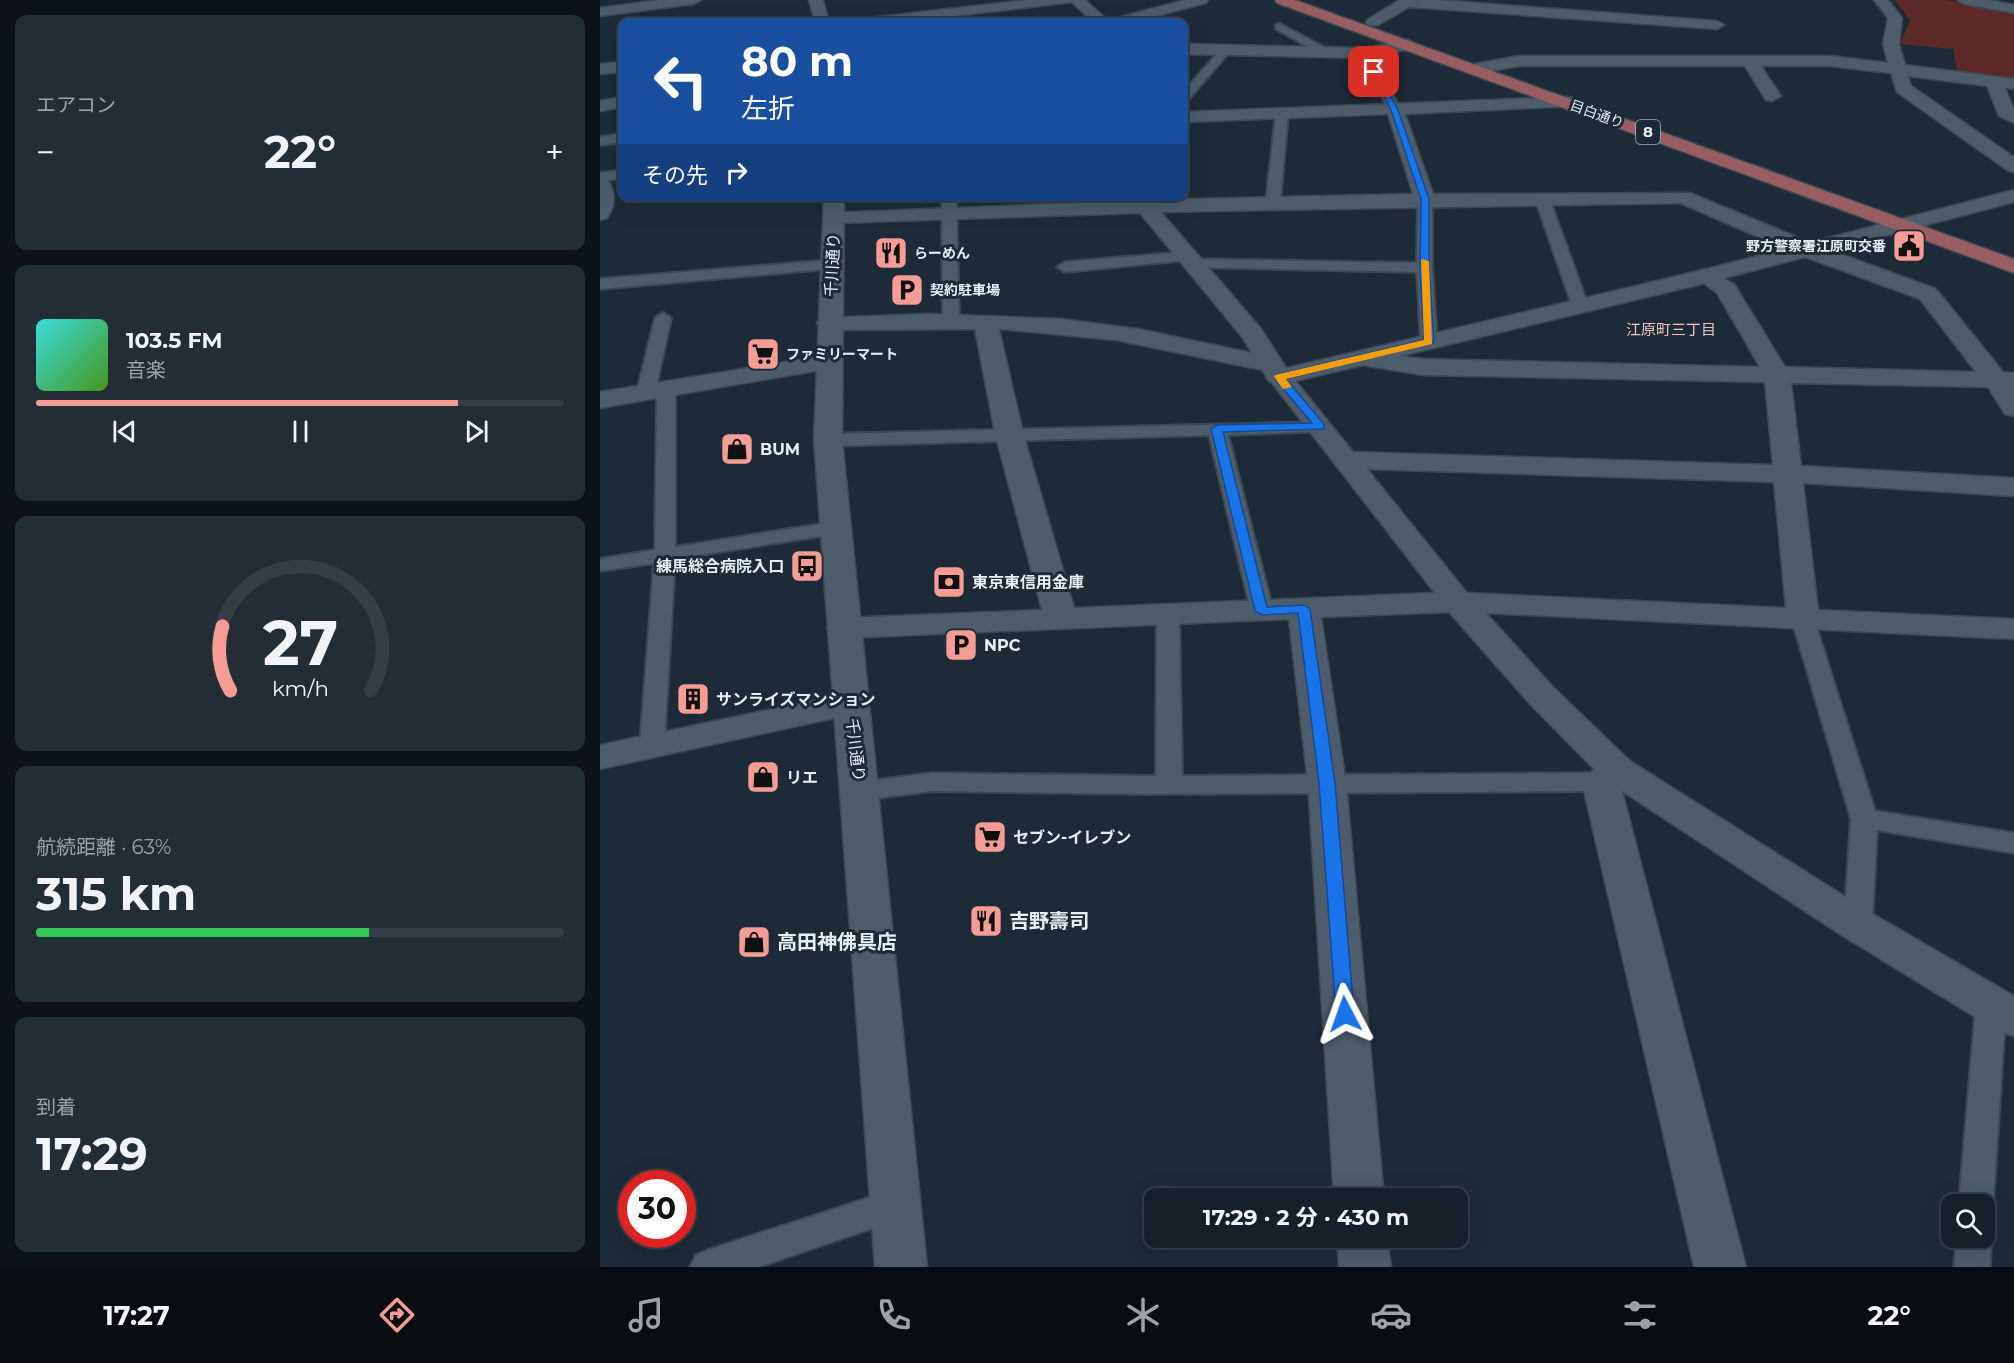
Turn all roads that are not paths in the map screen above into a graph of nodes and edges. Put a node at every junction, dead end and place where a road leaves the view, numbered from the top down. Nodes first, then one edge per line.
1 (694, 0) edge
2 (821, 0) edge
3 (1066, 0) edge
4 (1077, 0) edge
5 (1201, 0) edge
6 (1282, 0) edge
7 (1310, 0) edge
8 (1881, 0) edge
9 (1964, 0) edge
10 (1408, 1) edge
11 (1494, 8) junction
12 (2014, 9) edge
13 (600, 12) edge
14 (822, 18) edge
15 (905, 18) edge
16 (1097, 18) edge
17 (1134, 18) edge
18 (1373, 22) junction
19 (1509, 26) dead end
20 (1280, 27) dead end
21 (1525, 43) dead end
22 (1409, 45) junction
23 (1188, 49) edge
24 (1227, 49) junction
25 (1327, 53) junction
26 (1364, 53) junction
27 (1541, 60) junction
28 (1725, 60) junction
29 (1749, 60) junction
30 (1815, 61) junction
31 (1493, 65) junction
32 (618, 67) edge
33 (1896, 68) junction
34 (600, 69) edge
35 (1474, 69) junction
36 (1831, 75) dead end
37 (1994, 81) junction
38 (2014, 84) edge
39 (1188, 93) edge
40 (1772, 96) dead end
41 (1567, 102) junction
42 (618, 103) edge
43 (600, 106) edge
44 (1395, 110) junction
45 (1282, 113) junction
46 (1188, 117) edge
47 (2014, 118) edge
48 (618, 139) edge
49 (600, 141) edge
50 (2014, 166) edge
51 (618, 175) edge
52 (600, 177) edge
53 (600, 183) edge
54 (2014, 196) edge
55 (1542, 198) junction
56 (1425, 199) junction
57 (1140, 201) edge
58 (1273, 202) junction
59 (949, 205) edge
60 (834, 207) edge
61 (600, 214) edge
62 (1930, 220) junction
63 (1904, 226) junction
64 (2014, 249) edge
65 (1809, 250) junction
66 (1189, 259) junction
67 (832, 265) junction
68 (2014, 266) edge
69 (1065, 267) dead end
70 (1424, 268) junction
71 (1706, 276) junction
72 (600, 284) edge
73 (1580, 305) junction
74 (663, 318) dead end
75 (951, 322) junction
76 (829, 323) junction
77 (986, 323) junction
78 (1429, 342) junction
79 (1362, 358) junction
80 (829, 362) junction
81 (1274, 370) junction
82 (1777, 375) junction
83 (2005, 380) edge
84 (656, 390) junction
85 (600, 400) edge
86 (2014, 408) edge
87 (1320, 427) junction
88 (1217, 429) junction
89 (1010, 433) junction
90 (828, 440) junction
91 (1346, 460) junction
92 (1787, 472) junction
93 (2014, 487) edge
94 (834, 528) junction
95 (665, 555) junction
96 (600, 565) edge
97 (1458, 603) junction
98 (1304, 609) junction
99 (1262, 611) junction
100 (1168, 615) junction
101 (1061, 619) junction
102 (1803, 620) junction
103 (843, 628) junction
104 (2014, 629) edge
105 (850, 704) junction
106 (652, 746) junction
107 (600, 757) edge
108 (1609, 776) junction
109 (1327, 783) junction
110 (1169, 784) junction
111 (861, 791) junction
112 (1864, 819) junction
113 (2014, 843) edge
114 (1858, 925) junction
115 (2003, 1011) edge
116 (1358, 1188) edge
117 (1977, 1194) edge
118 (896, 1205) junction
119 (1363, 1248) edge
120 (1973, 1248) edge
121 (708, 1267) edge
122 (901, 1267) edge
123 (1365, 1267) edge
124 (1720, 1267) edge
125 (1972, 1267) edge

1 - 13 street
2 - 14 street
3 - 15 street
4 - 16 street
5 - 17 street
6 - 22 main road, 目白通り / 8
7 - 18 main road, 目白通り / 8
8 - 33 street
9 - 12 street
10 - 11 street
10 - 18 street
11 - 19 street
11 - 28 street
18 - 31 main road, 目白通り / 8
20 - 25 lane
21 - 27 street
22 - 26 street
22 - 35 main road, 目白通り / 8
23 - 24 street
24 - 25 street
24 - 39 lane
25 - 26 street
26 - 44 lane
27 - 28 street
27 - 31 street
28 - 29 street
29 - 30 street
29 - 40 street
30 - 33 street
30 - 36 street
31 - 35 street
31 - 62 main road, 目白通り / 8
32 - 34 street
33 - 37 street
33 - 50 street
35 - 41 main road, 目白通り / 8
37 - 38 street
37 - 47 street
41 - 44 street
41 - 63 main road, 目白通り / 8
42 - 43 street
44 - 45 street
44 - 56 street
45 - 46 street
45 - 58 lane
48 - 49 lane
51 - 52 lane
53 - 61 street
54 - 62 street
55 - 56 street
55 - 65 street
55 - 73 lane
56 - 58 street
56 - 70 lane
57 - 58 street
57 - 59 street
57 - 66 street
59 - 60 street
59 - 75 lane
60 - 67 street, 千川通り
62 - 63 street
62 - 64 main road, 目白通り / 8
63 - 65 street
63 - 68 main road, 目白通り / 8
65 - 71 street
65 - 83 street
66 - 69 lane
66 - 70 lane
66 - 81 street
67 - 72 lane
67 - 76 street, 千川通り
70 - 78 lane
71 - 73 street
71 - 82 street
73 - 78 street
74 - 84 lane
75 - 76 street
75 - 77 street
76 - 80 street, 千川通り
77 - 81 street
77 - 89 street
78 - 79 street
79 - 81 street
79 - 82 street
80 - 84 street
80 - 90 street, 千川通り
81 - 87 street
82 - 83 street
82 - 92 street
83 - 86 street
84 - 85 street
84 - 95 lane
87 - 88 lane
87 - 91 street
88 - 89 lane
88 - 99 lane
89 - 90 lane
89 - 101 street
90 - 94 street, 千川通り
91 - 92 street
91 - 97 street
92 - 93 street
92 - 102 street
94 - 95 lane
94 - 103 street, 千川通り
95 - 96 lane
95 - 106 lane
97 - 98 street
97 - 102 street
97 - 108 street
98 - 99 street
98 - 109 street
99 - 100 street
100 - 101 street
100 - 110 lane
101 - 103 street
102 - 104 street
102 - 112 lane
103 - 105 street, 千川通り
105 - 106 street
105 - 111 street, 千川通り
106 - 107 street
108 - 109 lane
108 - 114 street
108 - 124 street
109 - 110 lane
109 - 116 street
110 - 111 lane
111 - 118 street, 千川通り
112 - 113 lane
112 - 114 lane
114 - 115 street
115 - 117 lane
118 - 121 lane
118 - 122 street, 千川通り
119 - 123 street
120 - 125 lane

